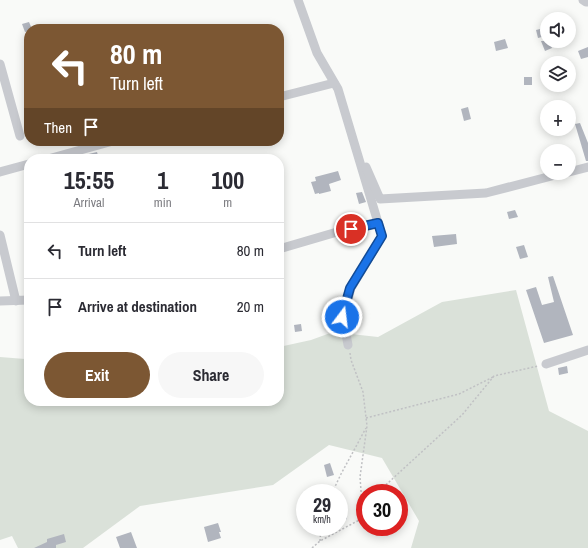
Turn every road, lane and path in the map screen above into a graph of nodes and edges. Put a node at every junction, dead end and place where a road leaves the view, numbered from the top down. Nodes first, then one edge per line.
1 (298, 0) edge
2 (583, 0) edge
3 (588, 2) edge
4 (0, 64) edge
5 (322, 65) dead end
6 (334, 83) junction
7 (284, 96) edge
8 (20, 136) dead end
9 (95, 146) edge
10 (66, 154) edge
11 (24, 165) edge
12 (588, 166) edge
13 (576, 170) edge
14 (0, 172) edge
15 (540, 179) edge
16 (378, 223) junction
17 (0, 235) edge
18 (284, 248) edge
19 (24, 300) edge
20 (0, 301) edge
21 (16, 301) junction
22 (348, 346) joint
23 (588, 350) edge
24 (546, 364) joint
25 (494, 376) junction
26 (366, 418) junction
27 (367, 426) junction
28 (336, 484) edge
29 (361, 484) edge
30 (387, 484) edge
31 (356, 522) edge
32 (320, 536) edge
33 (320, 541) junction
34 (312, 548) edge

1 - 6 street
2 - 3 street
4 - 8 street
5 - 15 street
6 - 7 street
6 - 16 street
9 - 10 street
11 - 14 street
12 - 13 street
16 - 18 street
16 - 22 street
17 - 21 street
19 - 21 street
20 - 21 street
22 - 26 path
23 - 24 street
24 - 25 path
25 - 26 path
25 - 30 path
26 - 27 path
27 - 28 path
27 - 29 path
31 - 33 path
32 - 33 path
33 - 34 path

